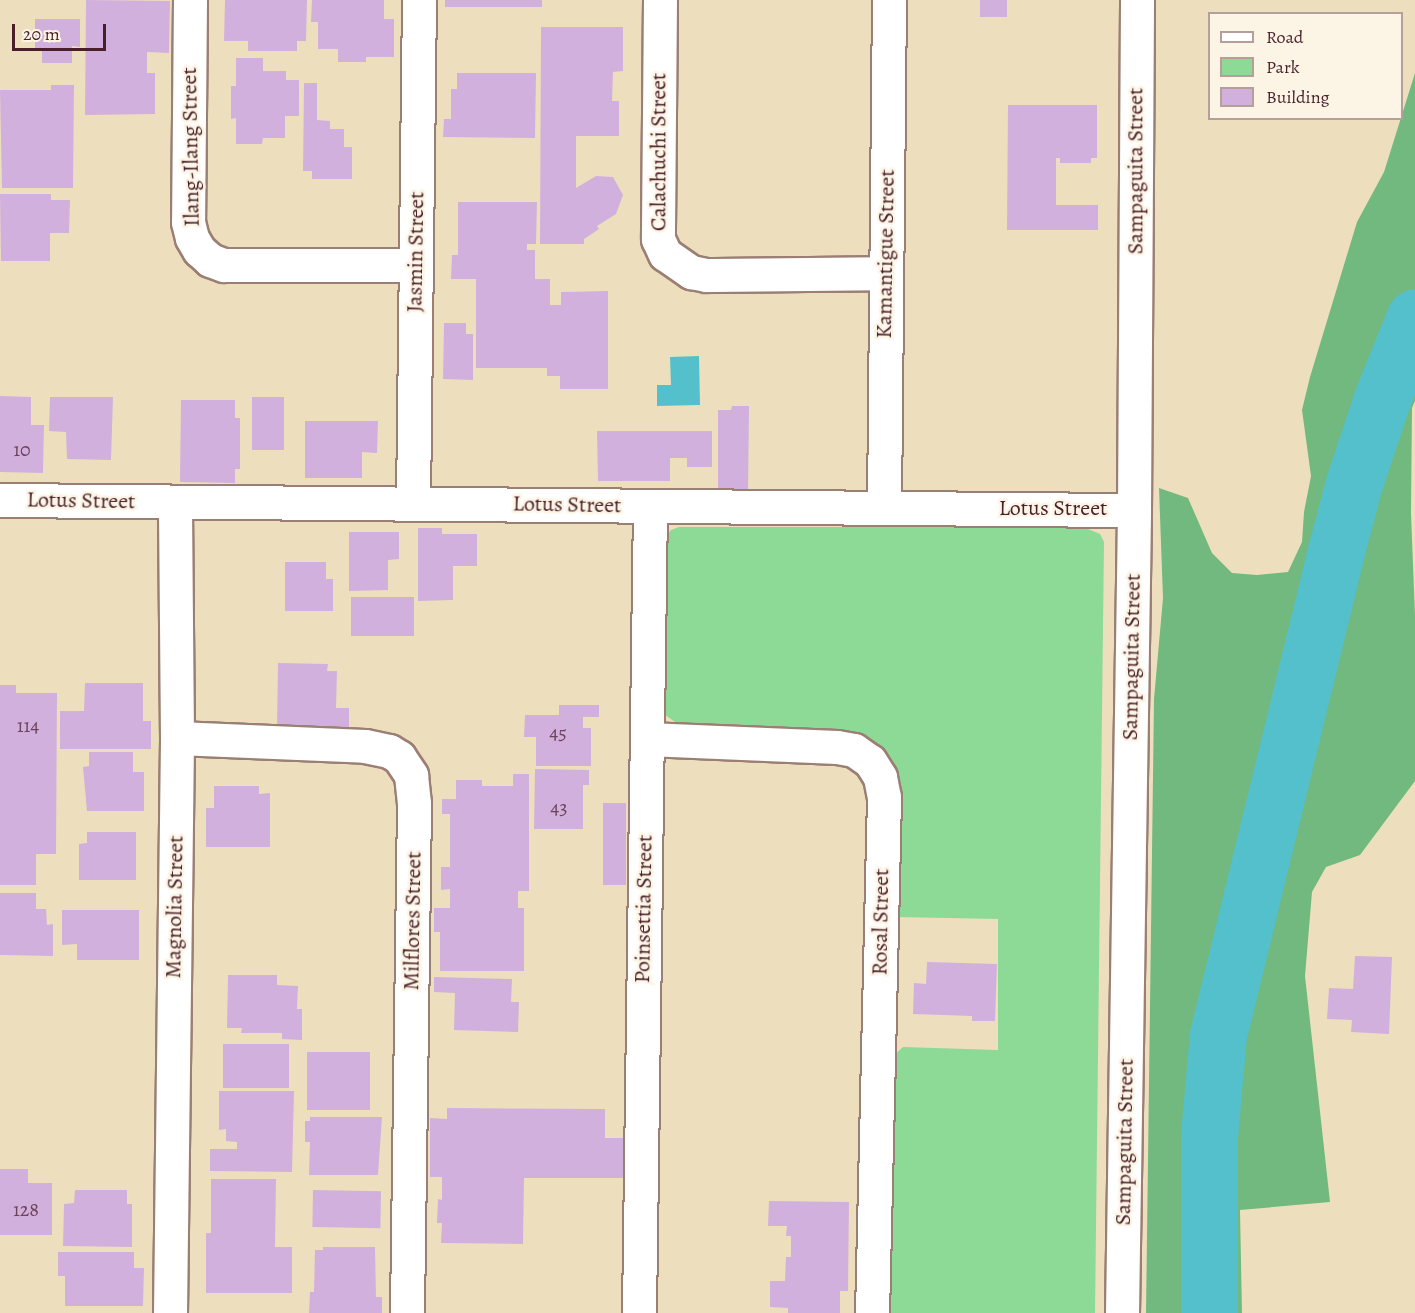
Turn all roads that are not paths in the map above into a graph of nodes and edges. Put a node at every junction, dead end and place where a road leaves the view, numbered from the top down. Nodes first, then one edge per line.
1 (190, 0) edge
2 (419, 0) edge
3 (660, 0) edge
4 (889, 0) edge
5 (1137, 0) edge
6 (416, 265) junction
7 (886, 273) junction
8 (0, 500) edge
9 (176, 502) junction
10 (413, 504) junction
11 (650, 506) junction
12 (884, 508) junction
13 (1134, 510) junction
14 (177, 738) junction
15 (647, 739) junction
16 (170, 1313) edge
17 (407, 1313) edge
18 (639, 1313) edge
19 (872, 1313) edge
20 (1122, 1313) edge

1 - 6 street, Ilang-Ilang Street
2 - 6 street, Jasmin Street
3 - 7 street, Calachuchi Street
4 - 7 street, Kamantigue Street
5 - 13 street, Sampaguita Street
6 - 10 street, Jasmin Street
7 - 12 street, Kamantigue Street
8 - 9 street, Lotus Street
9 - 10 street, Lotus Street
9 - 14 street, Magnolia Street
10 - 11 street, Lotus Street
11 - 12 street, Lotus Street
11 - 15 street, Poinsettia Street
12 - 13 street, Lotus Street
13 - 20 street, Sampaguita Street
14 - 16 street, Magnolia Street
14 - 17 street, Milflores Street
15 - 18 street, Poinsettia Street
15 - 19 street, Rosal Street

